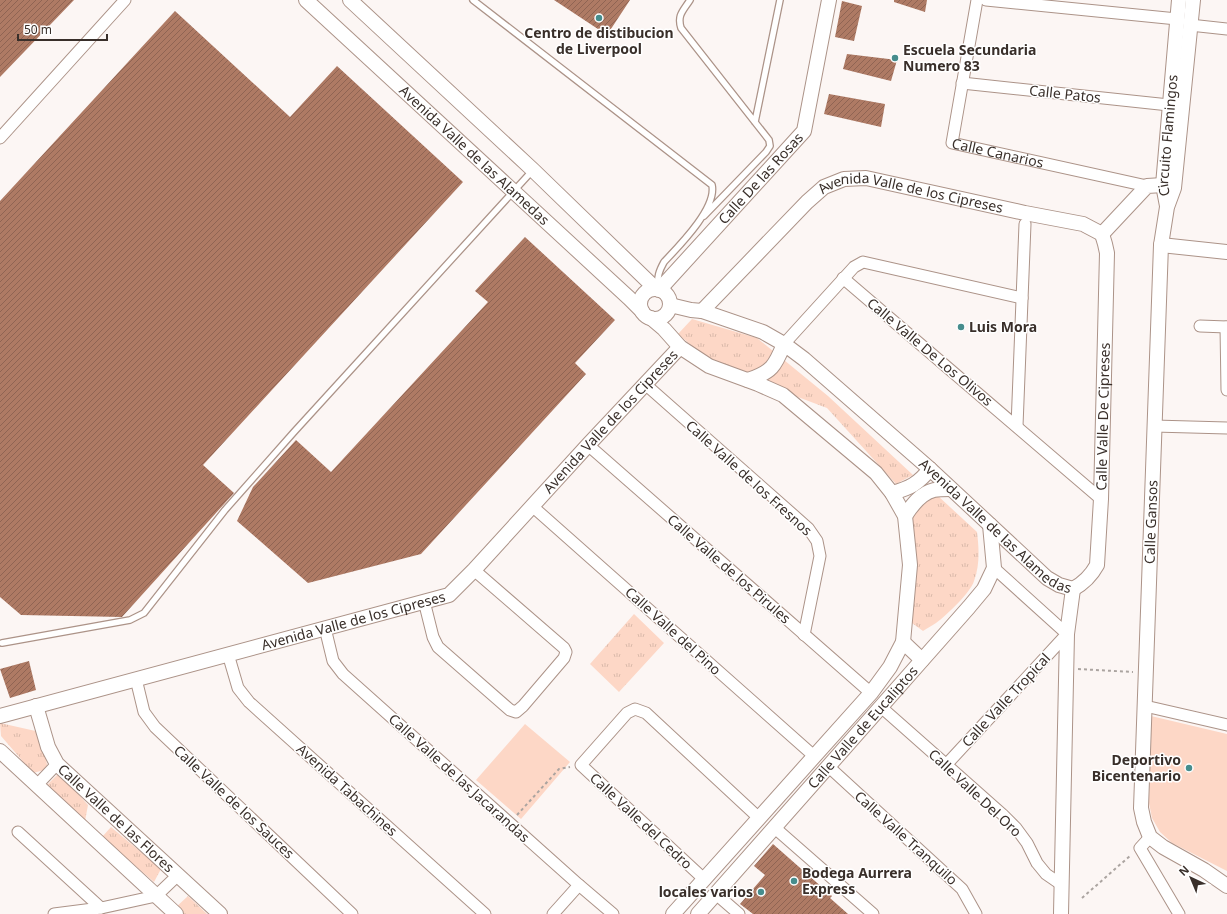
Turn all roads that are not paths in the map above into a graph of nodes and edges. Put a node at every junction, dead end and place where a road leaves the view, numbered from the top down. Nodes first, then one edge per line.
1 (125, 0) edge
2 (306, 0) edge
3 (350, 0) edge
4 (473, 0) edge
5 (690, 0) edge
6 (780, 0) edge
7 (829, 0) edge
8 (977, 0) edge
9 (986, 0) edge
10 (1179, 0) edge
11 (1193, 0) edge
12 (1089, 5) edge
13 (1177, 19) junction
14 (1190, 25) junction
15 (1227, 29) edge
16 (962, 83) junction
17 (1169, 105) junction
18 (755, 122) junction
19 (0, 138) edge
20 (534, 170) junction
21 (1147, 186) junction
22 (1168, 187) junction
23 (514, 192) junction
24 (1167, 207) joint
25 (700, 220) junction
26 (1025, 224) dead end
27 (1102, 234) junction
28 (1161, 245) junction
29 (1227, 252) edge
30 (843, 278) junction
31 (658, 289) junction
32 (1022, 298) junction
33 (670, 305) junction
34 (702, 311) junction
35 (646, 315) junction
36 (1200, 326) dead end
37 (1226, 327) edge
38 (784, 344) junction
39 (680, 347) junction
40 (748, 380) junction
41 (645, 384) junction
42 (1227, 390) edge
43 (1017, 426) junction
44 (1154, 426) junction
45 (1227, 428) edge
46 (588, 445) junction
47 (930, 469) junction
48 (950, 489) junction
49 (892, 494) junction
50 (1101, 499) junction
51 (532, 506) junction
52 (905, 516) junction
53 (990, 525) junction
54 (994, 568) junction
55 (474, 570) junction
56 (1073, 589) junction
57 (424, 601) junction
58 (325, 628) junction
59 (1067, 634) junction
60 (804, 635) junction
61 (903, 642) junction
62 (2, 643) dead end
63 (228, 654) junction
64 (922, 660) junction
65 (136, 679) junction
66 (871, 693) junction
67 (36, 706) junction
68 (1145, 706) junction
69 (881, 707) junction
70 (0, 716) edge
71 (1227, 725) edge
72 (0, 751) edge
73 (814, 756) junction
74 (57, 764) junction
75 (946, 765) junction
76 (829, 767) junction
77 (37, 785) junction
78 (759, 818) junction
79 (775, 828) junction
80 (18, 832) dead end
81 (1150, 837) junction
82 (177, 876) junction
83 (704, 880) junction
84 (579, 885) junction
85 (1062, 885) junction
86 (1227, 886) edge
87 (716, 894) junction
88 (156, 896) junction
89 (101, 908) junction
90 (54, 914) edge
91 (176, 914) edge
92 (220, 914) edge
93 (352, 914) edge
94 (485, 914) edge
95 (553, 914) edge
96 (613, 914) edge
97 (673, 914) edge
98 (698, 914) edge
99 (739, 914) edge
100 (873, 914) edge
101 (976, 914) edge
102 (1061, 914) edge
103 (1179, 914) edge

1 - 19 street
2 - 23 street, Avenida Valle de las Alamedas
3 - 20 street, Avenida Valle de las Alamedas
4 - 25 lane
5 - 18 lane
6 - 18 lane
7 - 31 street, Calle De las Rosas
8 - 16 street, Calle Canarios
9 - 12 street
10 - 13 street, Circuito Flamingos
11 - 14 street, Circuito Flamingos
12 - 13 street
13 - 17 street, Circuito Flamingos
14 - 15 street
14 - 22 street, Circuito Flamingos
16 - 17 street, Calle Patos
16 - 21 street, Calle Canarios
17 - 22 street, Circuito Flamingos
18 - 25 lane
20 - 23 lane
20 - 31 street, Avenida Valle de las Alamedas
21 - 22 street, Calle Canarios
21 - 27 street
22 - 24 street, Circuito Flamingos
23 - 35 street, Avenida Valle de las Alamedas
23 - 62 lane
24 - 28 street, Calle Gansos
25 - 31 lane
26 - 32 street
27 - 34 street, Avenida Valle de los Cipreses
27 - 50 street, Calle Valle De Cipreses
28 - 29 street
28 - 44 street, Calle Gansos
30 - 32 street
30 - 38 street
30 - 43 street, Calle Valle De Los Olivos
31 - 33 street
31 - 35 street
32 - 43 street
33 - 34 street, Avenida Valle de las Alamedas
33 - 35 street
34 - 38 street, Avenida Valle de las Alamedas
35 - 39 street, Avenida Valle de las Alamedas
36 - 37 street
37 - 42 street
38 - 40 street
38 - 47 street, Avenida Valle de las Alamedas
39 - 40 street, Avenida Valle de las Alamedas
39 - 41 street, Avenida Valle de los Cipreses
40 - 49 street, Avenida Valle de las Alamedas
41 - 46 street, Avenida Valle de los Cipreses
41 - 60 street, Calle Valle de los Fresnos
43 - 50 street, Calle Valle De Los Olivos
44 - 45 street
44 - 68 street, Calle Gansos
46 - 51 street, Avenida Valle de los Cipreses
46 - 60 street, Calle Valle de los Pirules
47 - 48 street, Avenida Valle de las Alamedas
47 - 49 street
48 - 52 street
48 - 53 street, Avenida Valle de las Alamedas
49 - 52 street, Avenida Valle de las Alamedas
50 - 56 street, Calle Valle De Cipreses
51 - 55 street, Avenida Valle de los Cipreses
51 - 73 street, Calle Valle del Pino
52 - 61 street, Calle Valle de Eucaliptos
53 - 54 street
53 - 56 street, Avenida Valle de las Alamedas
54 - 59 street
54 - 64 street, Calle Valle de Eucaliptos
55 - 57 street, Avenida Valle de los Cipreses
55 - 57 street
56 - 59 street, Avenida Valle de las Alamedas
57 - 58 street, Avenida Valle de los Cipreses
58 - 63 street, Avenida Valle de los Cipreses
58 - 84 street, Calle Valle de las Jacarandas
59 - 75 street, Calle Valle Tropical
59 - 85 street, Avenida Valle de las Alamedas
60 - 66 street, Calle Valle de los Pirules
61 - 64 street
61 - 66 street, Calle Valle de Eucaliptos
63 - 65 street, Avenida Valle de los Cipreses
63 - 94 street, Avenida Tabachines
64 - 69 street, Calle Valle de Eucaliptos
65 - 67 street, Avenida Valle de los Cipreses
65 - 93 street, Calle Valle de los Sauces
66 - 73 street, Calle Valle de Eucaliptos
67 - 70 street, Avenida Valle de los Cipreses
67 - 74 street, Calle Valle de las Flores
68 - 71 street
68 - 81 street, Calle Gansos
69 - 75 street, Calle Valle Del Oro
69 - 76 street, Calle Valle de Eucaliptos
72 - 77 street
73 - 78 street, Calle Valle de Eucaliptos
74 - 77 street
74 - 82 street, Calle Valle de las Flores
75 - 85 street, Calle Valle Del Oro
76 - 79 street, Calle Valle de Eucaliptos
76 - 101 street, Calle Valle Tranquilo
77 - 88 street
78 - 83 street, Calle Valle de Eucaliptos
78 - 83 street, Calle Valle del Cedro
79 - 87 street, Calle Valle de Eucaliptos
79 - 100 street
80 - 89 street
81 - 86 street
81 - 103 street
82 - 88 street
82 - 92 street, Calle Valle de las Flores
83 - 97 street, Calle Valle de Eucaliptos
84 - 95 street
84 - 96 street, Calle Valle de las Jacarandas
85 - 102 street, Avenida Valle de las Alamedas
87 - 98 street, Calle Valle de Eucaliptos
87 - 99 street
88 - 89 street
88 - 91 street
89 - 90 street

